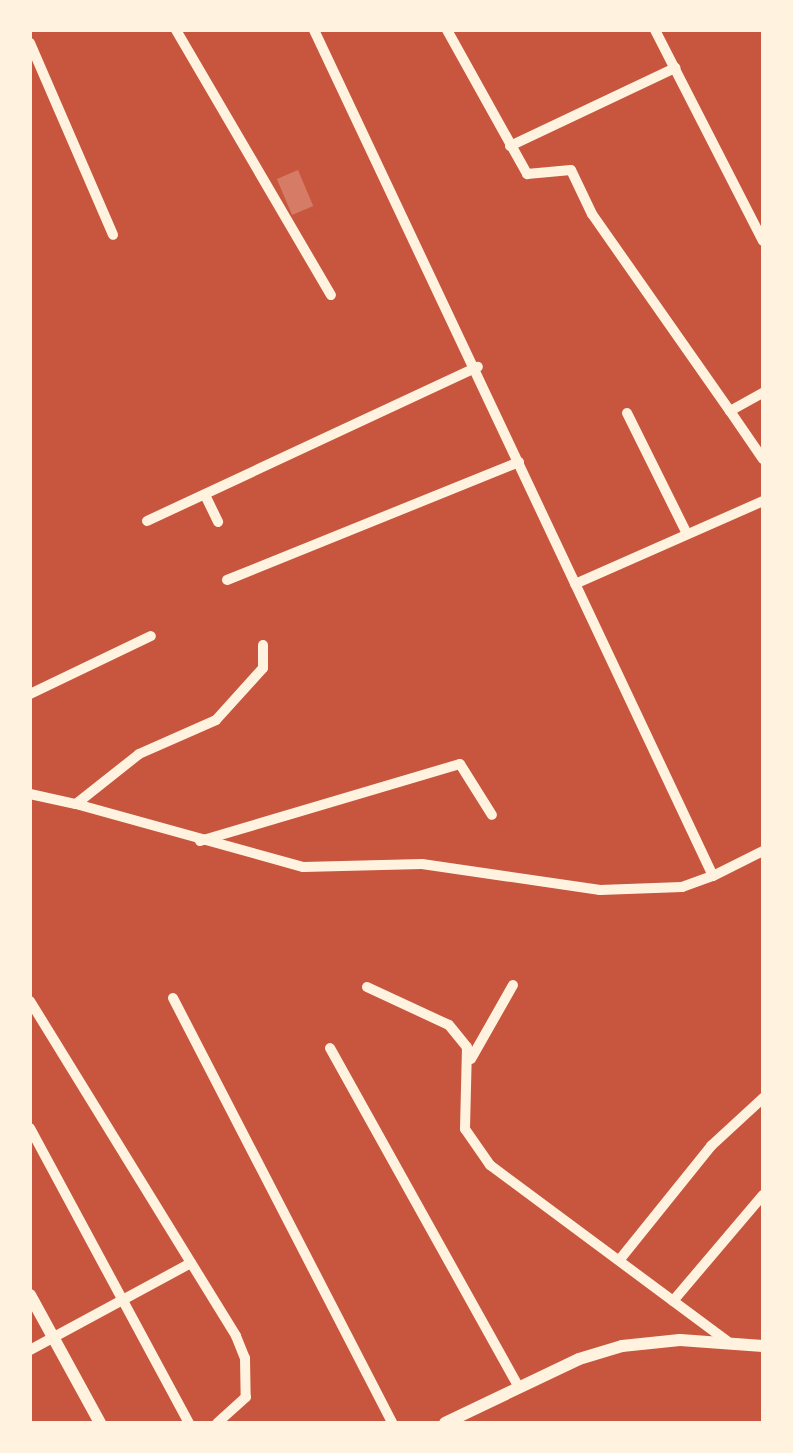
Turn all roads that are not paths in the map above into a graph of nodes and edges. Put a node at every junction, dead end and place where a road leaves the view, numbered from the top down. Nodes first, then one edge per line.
1 (176, 30) edge
2 (314, 30) edge
3 (447, 30) edge
4 (655, 30) edge
5 (30, 43) edge
6 (675, 68) junction
7 (510, 146) junction
8 (113, 235) dead end
9 (763, 241) edge
10 (331, 295) dead end
11 (478, 366) junction
12 (763, 393) edge
13 (730, 410) junction
14 (628, 414) dead end
15 (763, 459) edge
16 (520, 462) junction
17 (204, 495) junction
18 (763, 501) edge
19 (147, 520) dead end
20 (218, 522) dead end
21 (686, 532) junction
22 (227, 580) dead end
23 (575, 584) junction
24 (150, 636) dead end
25 (263, 646) dead end
26 (30, 694) edge
27 (30, 794) edge
28 (76, 804) junction
29 (492, 816) dead end
30 (199, 841) junction
31 (763, 850) edge
32 (713, 876) junction
33 (513, 985) dead end
34 (367, 987) dead end
35 (173, 998) dead end
36 (30, 1001) edge
37 (330, 1048) dead end
38 (471, 1060) junction
39 (763, 1098) edge
40 (30, 1128) edge
41 (763, 1195) edge
42 (620, 1258) junction
43 (191, 1263) junction
44 (30, 1295) edge
45 (124, 1301) junction
46 (673, 1301) junction
47 (55, 1340) junction
48 (727, 1341) junction
49 (763, 1346) edge
50 (30, 1350) edge
51 (518, 1386) junction
52 (100, 1423) edge
53 (189, 1423) edge
54 (217, 1423) edge
55 (392, 1423) edge
56 (445, 1423) edge

1 - 10 street
2 - 11 street
3 - 7 street
4 - 6 street
5 - 8 street
6 - 7 street
6 - 9 street
7 - 13 street
11 - 16 street
11 - 17 street
12 - 13 street
13 - 15 street
14 - 21 street
16 - 22 street
16 - 23 street
17 - 19 street
17 - 20 street
18 - 21 street
21 - 23 street
23 - 32 street
24 - 26 street
25 - 28 street
27 - 28 street
28 - 30 street
29 - 30 street
30 - 32 street
31 - 32 street
33 - 38 street
34 - 38 street
35 - 55 street
36 - 43 street
37 - 51 street
38 - 42 street
39 - 42 street
40 - 45 street
41 - 46 street
42 - 46 street
43 - 45 street
43 - 54 street
44 - 47 street
45 - 47 street
45 - 53 street
46 - 48 street
47 - 50 street
47 - 52 street
48 - 49 street
48 - 51 street
51 - 56 street

